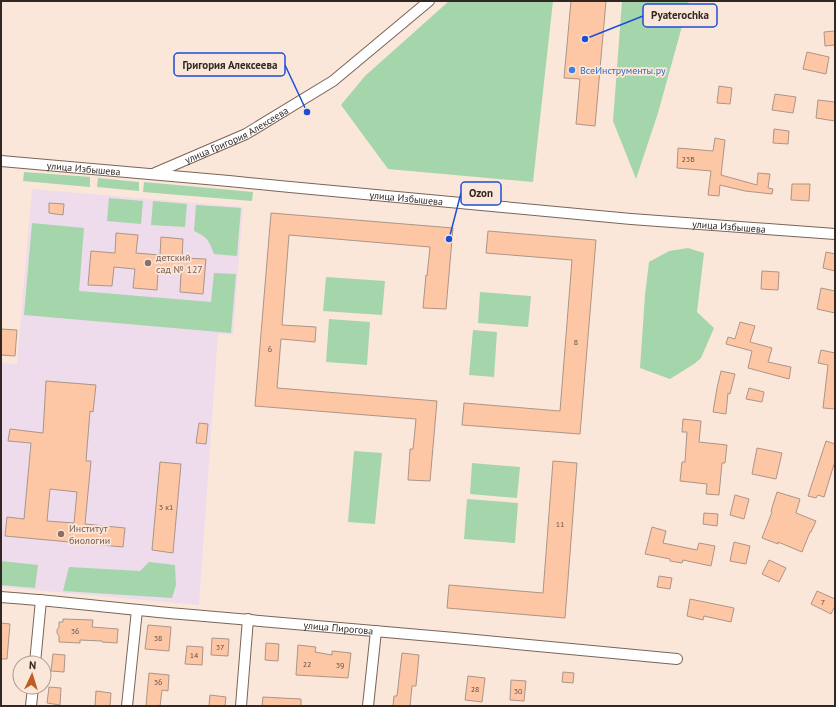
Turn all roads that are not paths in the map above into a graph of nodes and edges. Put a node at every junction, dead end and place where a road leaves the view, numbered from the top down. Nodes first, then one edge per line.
1 (429, 1) edge
2 (1, 161) edge
3 (153, 174) junction
4 (835, 234) edge
5 (1, 597) edge
6 (41, 600) junction
7 (138, 610) junction
8 (248, 619) junction
9 (376, 631) junction
10 (36, 655) edge
11 (677, 659) dead end
12 (32, 695) edge
13 (31, 706) edge
14 (127, 706) edge
15 (241, 706) edge
16 (368, 706) edge

1 - 3 street, улица Григория Алексеева
2 - 3 street, улица Избышева
3 - 4 street, улица Избышева
5 - 6 street, улица Пирогова
6 - 7 street, улица Пирогова
6 - 10 street
7 - 8 street, улица Пирогова
7 - 14 street
8 - 9 street, улица Пирогова
8 - 15 street
9 - 11 street, улица Пирогова
9 - 16 street
12 - 13 street

